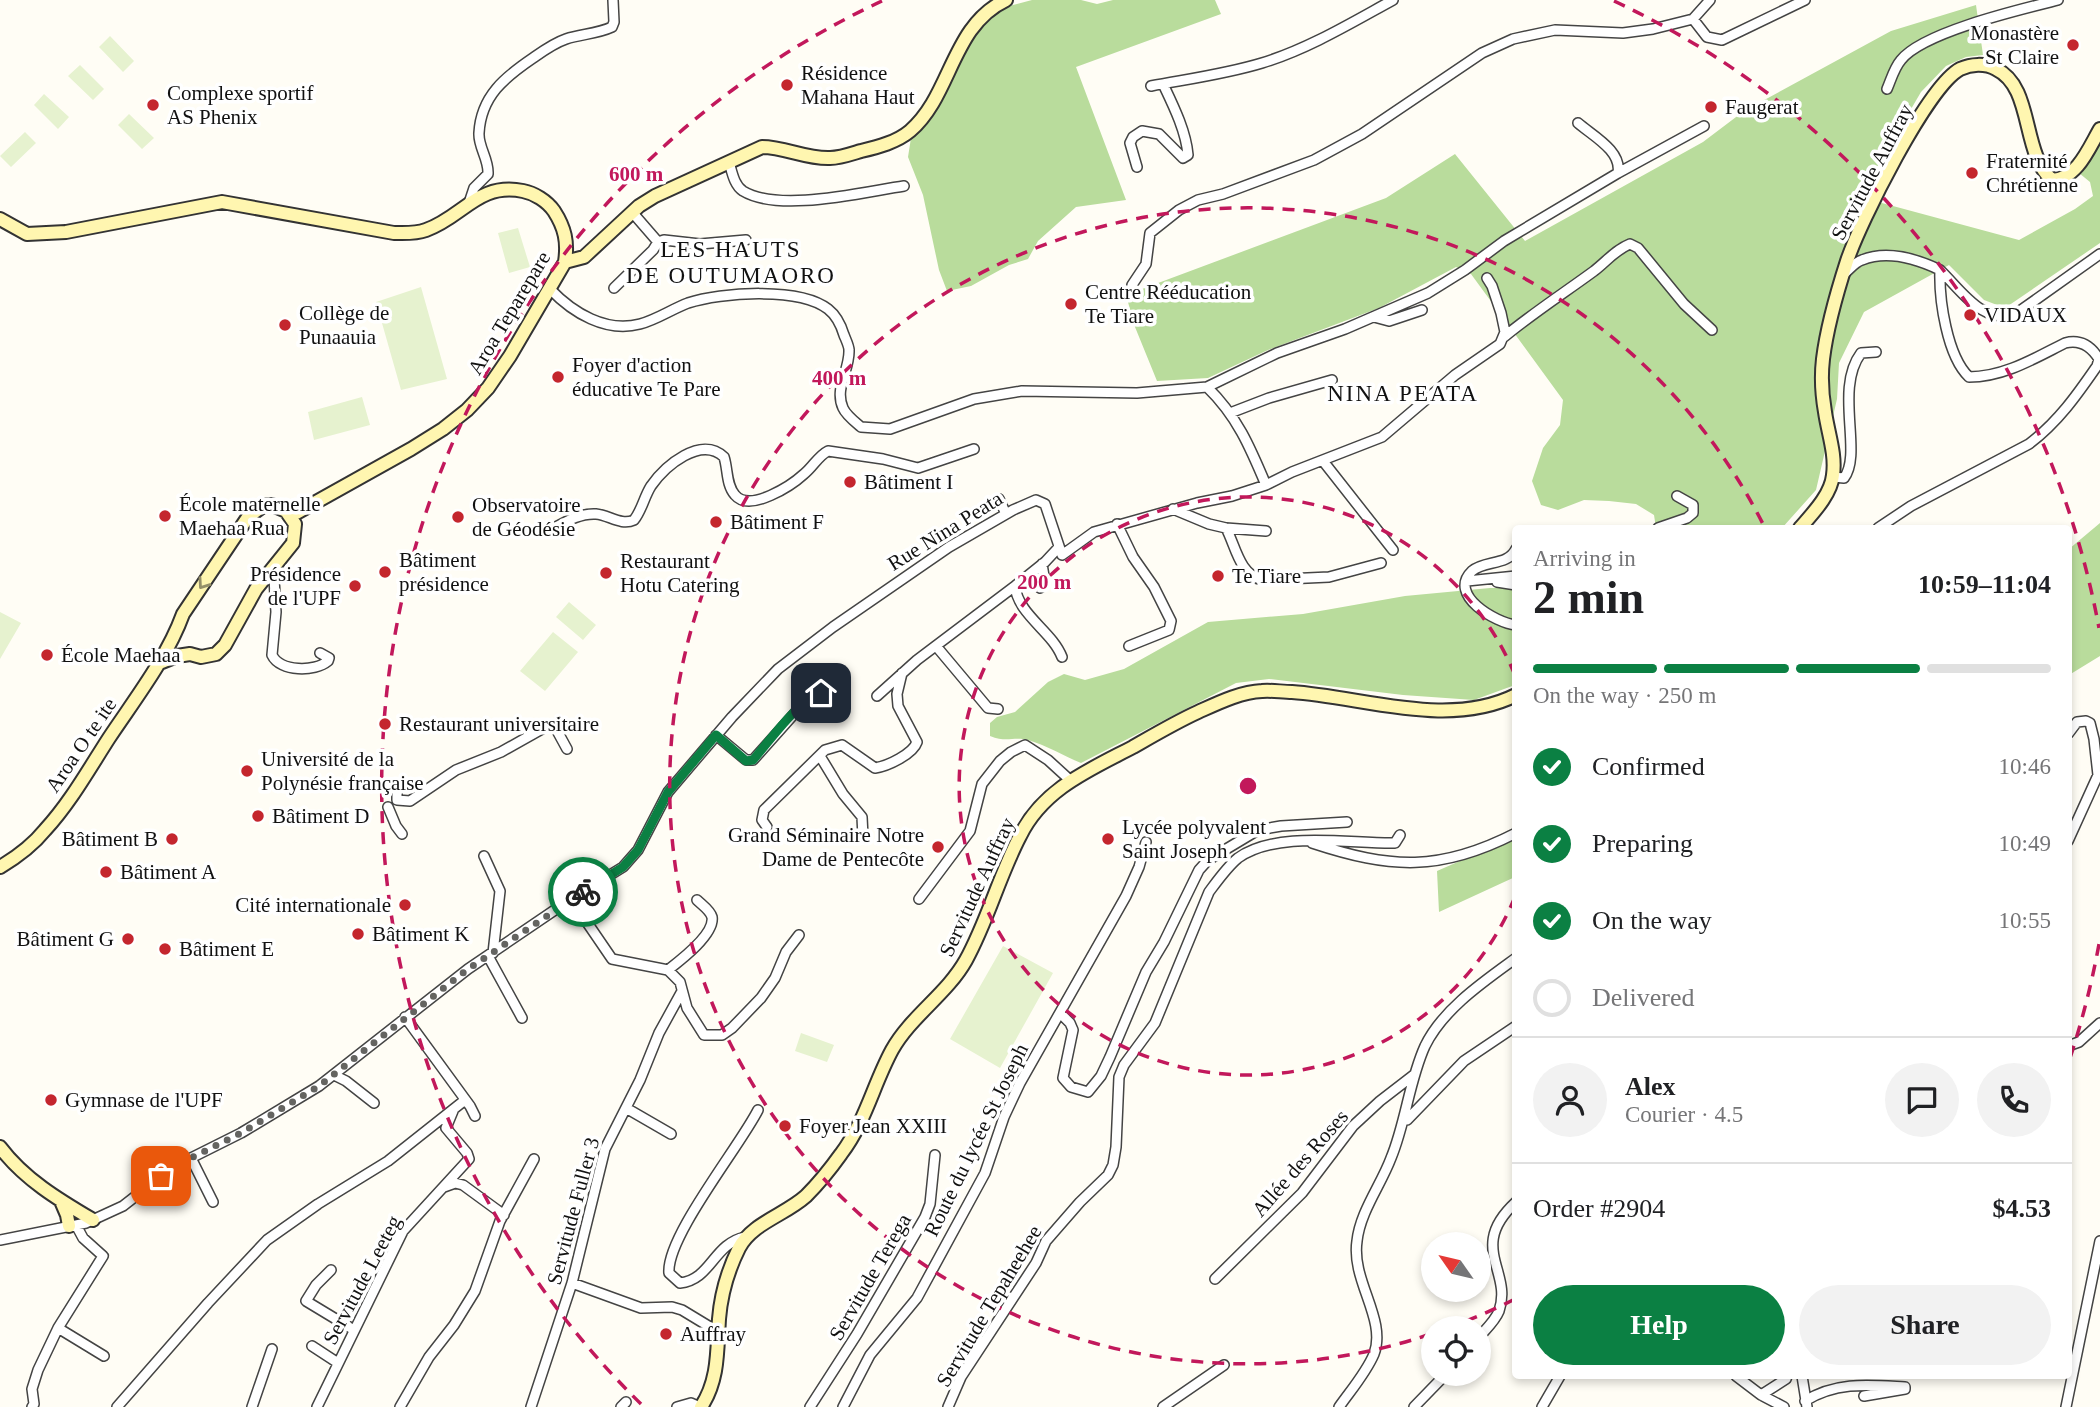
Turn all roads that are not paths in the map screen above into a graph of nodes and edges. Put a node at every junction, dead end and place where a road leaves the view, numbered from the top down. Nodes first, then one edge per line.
1 (613, 0) edge
2 (1006, 0) edge
3 (1393, 0) edge
4 (1710, 0) edge
5 (1805, 0) edge
6 (2058, 0) edge
7 (1693, 19) junction
8 (1163, 84) junction
9 (1152, 86) dead end
10 (1887, 89) dead end
11 (1578, 122) dead end
12 (1704, 126) dead end
13 (2100, 129) edge
14 (729, 162) junction
15 (1137, 167) dead end
16 (1618, 173) junction
17 (904, 186) dead end
18 (469, 203) junction
19 (632, 212) junction
20 (0, 219) edge
21 (746, 240) dead end
22 (658, 242) junction
23 (2100, 254) edge
24 (565, 262) junction
25 (1940, 270) junction
26 (1843, 274) junction
27 (1487, 278) dead end
28 (1132, 285) dead end
29 (614, 288) dead end
30 (550, 289) junction
31 (1422, 310) dead end
32 (1374, 317) junction
33 (1712, 330) dead end
34 (1504, 337) junction
35 (1876, 352) dead end
36 (1332, 380) dead end
37 (1207, 387) junction
38 (1230, 413) junction
39 (974, 449) dead end
40 (1323, 461) junction
41 (1833, 477) junction
42 (1266, 485) junction
43 (1677, 496) dead end
44 (999, 499) dead end
45 (1173, 509) junction
46 (1006, 514) junction
47 (291, 516) junction
48 (1117, 524) junction
49 (1667, 525) edge
50 (1803, 525) edge
51 (1882, 525) edge
52 (554, 528) dead end
53 (1226, 528) junction
54 (1266, 531) dead end
55 (1059, 547) junction
56 (1393, 550) dead end
57 (1512, 553) edge
58 (1381, 563) dead end
59 (1042, 564) junction
60 (268, 573) junction
61 (1512, 577) edge
62 (1490, 580) junction
63 (1467, 581) junction
64 (1512, 584) edge
65 (1015, 586) junction
66 (1040, 588) dead end
67 (1512, 624) edge
68 (177, 630) junction
69 (936, 646) junction
70 (1129, 646) dead end
71 (320, 653) dead end
72 (190, 654) junction
73 (1062, 657) dead end
74 (157, 664) junction
75 (902, 673) junction
76 (827, 691) dead end
77 (877, 696) dead end
78 (1512, 697) edge
79 (998, 709) dead end
80 (563, 722) dead end
81 (549, 725) junction
82 (2072, 729) edge
83 (716, 735) junction
84 (567, 749) dead end
85 (820, 756) junction
86 (2099, 769) edge
87 (1071, 781) junction
88 (397, 790) dead end
89 (388, 807) dead end
90 (1347, 822) dead end
91 (767, 827) dead end
92 (2072, 832) edge
93 (402, 834) dead end
94 (1400, 835) dead end
95 (1512, 835) edge
96 (863, 837) dead end
97 (1303, 841) junction
98 (1146, 842) dead end
99 (484, 856) dead end
100 (0, 867) edge
101 (571, 899) junction
102 (919, 899) dead end
103 (697, 900) dead end
104 (799, 935) dead end
105 (490, 954) junction
106 (1512, 961) edge
107 (668, 970) junction
108 (681, 993) junction
109 (1060, 1013) junction
110 (405, 1017) junction
111 (522, 1018) dead end
112 (2100, 1023) edge
113 (1512, 1029) edge
114 (2072, 1045) edge
115 (1415, 1074) junction
116 (334, 1075) junction
117 (465, 1100) junction
118 (374, 1103) dead end
119 (626, 1108) junction
120 (758, 1110) dead end
121 (453, 1111) junction
122 (475, 1116) dead end
123 (1404, 1120) junction
124 (671, 1134) dead end
125 (0, 1147) edge
126 (935, 1155) dead end
127 (191, 1158) junction
128 (534, 1159) dead end
129 (444, 1187) junction
130 (61, 1201) junction
131 (213, 1202) dead end
132 (1512, 1206) edge
133 (504, 1215) junction
134 (81, 1223) junction
135 (745, 1237) junction
136 (0, 1240) edge
137 (2100, 1241) edge
138 (331, 1270) dead end
139 (1215, 1279) dead end
140 (572, 1283) junction
141 (1491, 1323) edge
142 (58, 1328) junction
143 (354, 1330) junction
144 (720, 1333) junction
145 (312, 1346) dead end
146 (272, 1349) dead end
147 (104, 1356) dead end
148 (338, 1363) junction
149 (1224, 1366) dead end
150 (2072, 1378) edge
151 (1558, 1379) edge
152 (1740, 1379) edge
153 (1786, 1379) edge
154 (1802, 1379) edge
155 (2072, 1379) edge
156 (1434, 1386) edge
157 (1762, 1395) junction
158 (1864, 1396) dead end
159 (1806, 1404) edge
160 (32, 1407) edge
161 (117, 1407) edge
162 (252, 1407) edge
163 (317, 1407) edge
164 (400, 1407) edge
165 (531, 1407) edge
166 (677, 1407) edge
167 (701, 1407) edge
168 (810, 1407) edge
169 (843, 1407) edge
170 (948, 1407) edge
171 (1163, 1407) edge
172 (1339, 1407) edge
173 (1414, 1407) edge
174 (1542, 1407) edge
175 (1784, 1407) edge
176 (2066, 1407) edge

1 - 18 street
2 - 14 main road
3 - 8 street
4 - 7 street
5 - 7 street
6 - 10 street
7 - 28 street
8 - 9 street
8 - 15 street
11 - 16 street
12 - 16 street
13 - 26 main road, Servitude Auffray
14 - 17 street
14 - 19 main road
16 - 32 street
18 - 20 main road, Aroa Teparepare
18 - 24 main road, Aroa Teparepare
19 - 22 street
19 - 24 main road
21 - 22 street
22 - 29 street
23 - 25 street
24 - 30 main road, Aroa Teparepare
25 - 26 street
25 - 51 street
26 - 41 main road, Servitude Auffray
27 - 34 street
30 - 37 street
30 - 47 main road, Aroa Teparepare
31 - 32 street
32 - 37 street
33 - 34 street
34 - 40 street
35 - 41 street
36 - 38 street
37 - 38 street
38 - 42 street
39 - 52 street
40 - 42 street
40 - 56 street
41 - 50 main road
42 - 45 street
43 - 49 street
44 - 46 street
45 - 48 street
45 - 53 street
46 - 55 street, Rue Nina Peata
46 - 83 street, Rue Nina Peata
47 - 60 main road
47 -> 68 main road, Aroa O te ite
48 - 55 street
48 - 70 street
53 - 54 street
53 - 58 street
55 - 59 street
57 - 63 street
59 - 65 street
59 - 66 street
60 - 71 street
60 - 72 main road
61 - 62 street
62 - 63 street
62 - 64 street
63 - 67 street
65 - 69 street
65 - 73 street
68 - 72 main road
68 - 74 main road, Aroa O te ite
69 - 75 street
69 - 79 street
72 - 74 main road
74 - 100 main road, Aroa O te ite
75 - 77 street
75 - 85 street
76 - 83 street
78 - 87 main road, Servitude Auffray
80 - 81 street
81 - 84 street
81 - 88 street
82 - 86 street
83 - 101 street, Rue Nina Peata
85 - 91 street
85 - 96 street
86 - 92 street
87 - 102 street
87 - 135 main road, Servitude Auffray
89 - 93 street
90 - 109 street
94 - 97 street, Servitude Tepaheehee
95 - 97 street
97 - 170 street, Servitude Tepaheehee
98 - 109 street, Route du lycée St Joseph
99 - 105 street
101 - 105 street, Rue Nina Peata
101 - 107 street
103 - 107 street
104 - 108 street
105 - 110 street, Rue Nina Peata
105 - 111 street
106 - 115 street
107 - 108 street
108 - 119 street, Servitude Fuller 3
109 - 169 street, Route du lycée St Joseph
110 - 116 street, Rue Nina Peata
110 - 117 street
112 - 114 street
113 - 123 street
115 - 123 street
115 - 139 street, Allée des Roses
116 - 118 street
116 - 127 street, Rue Nina Peata
117 - 121 street
117 - 122 street
119 - 124 street
119 - 140 street, Servitude Fuller 3
120 - 135 street
121 - 129 street, Servitude Leeteg
121 - 161 street
123 - 172 street
125 - 130 main road
126 - 168 street, Servitude Terega
127 - 131 street
127 - 134 street, Rue Nina Peata
128 - 133 street
129 - 133 street
129 - 143 street, Servitude Leeteg
130 - 134 main road
130 - 134 main road
132 - 141 street
133 - 164 street
134 - 136 street, Rue Nina Peata
134 - 142 street
135 - 144 main road
137 - 150 street
138 - 143 street
140 - 144 street
140 - 165 street, Servitude Fuller 3
142 - 147 street
142 - 160 street
143 - 148 street, Servitude Leeteg
144 - 167 main road
145 - 148 street
146 - 162 street
148 - 163 street, Servitude Leeteg
149 - 171 street
151 - 174 street
152 - 157 street
153 - 157 street
154 - 159 street
155 - 176 street
156 - 173 street
157 - 175 street
158 - 159 street
166 - 167 street

